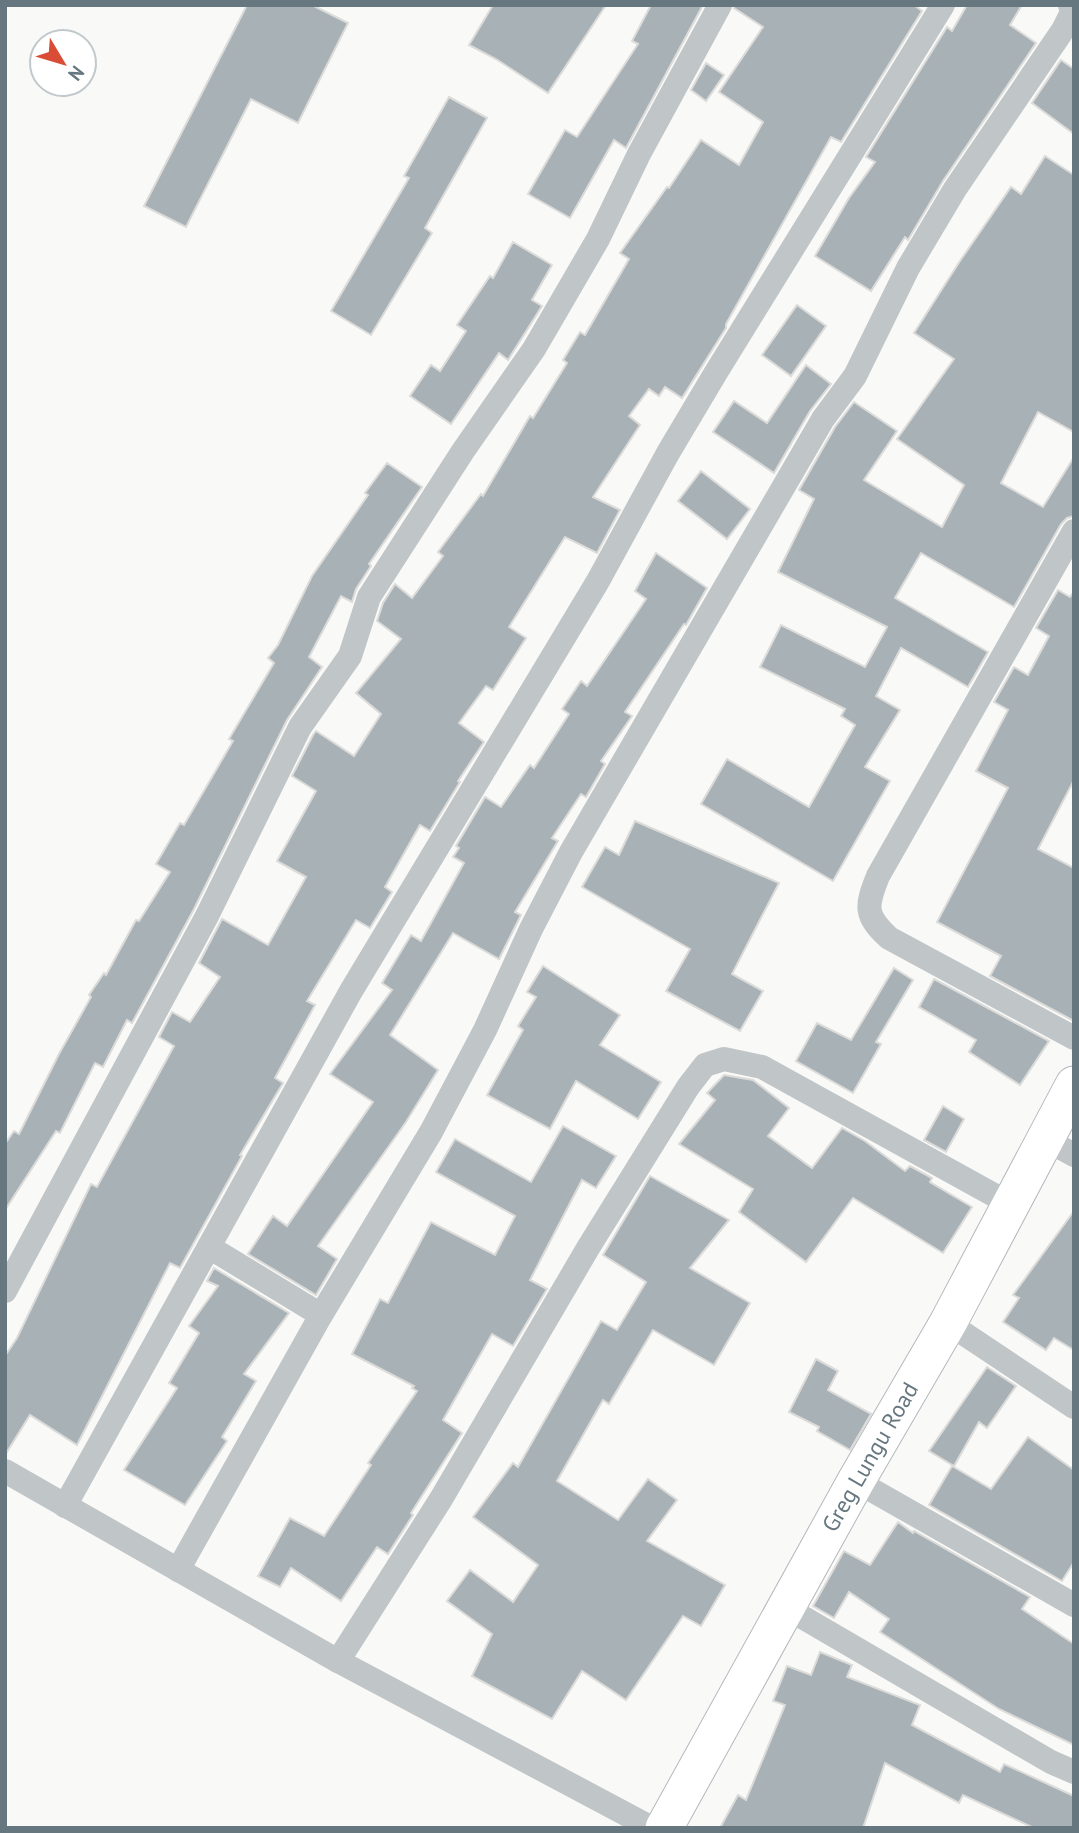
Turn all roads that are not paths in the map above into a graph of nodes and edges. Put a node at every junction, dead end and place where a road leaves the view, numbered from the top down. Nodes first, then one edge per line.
1 (720, 5) edge
2 (943, 5) edge
3 (1070, 5) edge
4 (1074, 531) edge
5 (1074, 1038) edge
6 (1074, 1085) edge
7 (1059, 1147) edge
8 (1012, 1205) junction
9 (209, 1247) junction
10 (5, 1291) edge
11 (321, 1315) junction
12 (948, 1323) junction
13 (1074, 1406) edge
14 (5, 1471) edge
15 (856, 1481) junction
16 (65, 1506) junction
17 (178, 1570) junction
18 (1074, 1605) edge
19 (785, 1607) junction
20 (338, 1661) junction
21 (1074, 1772) edge
22 (652, 1828) edge
23 (664, 1828) edge

1 - 10 street
2 - 9 street
3 - 11 street
4 - 5 street
6 - 7 street, Greg Lungu Road
7 - 8 street, Greg Lungu Road
8 - 12 street, Greg Lungu Road
8 - 20 street
9 - 11 street
9 - 16 street
11 - 17 street
12 - 13 street
12 - 15 street, Greg Lungu Road
14 - 16 street
15 - 18 street
15 - 19 street, Greg Lungu Road
16 - 17 street
17 - 20 street
19 - 21 street
19 - 23 street, Greg Lungu Road
20 - 22 street

